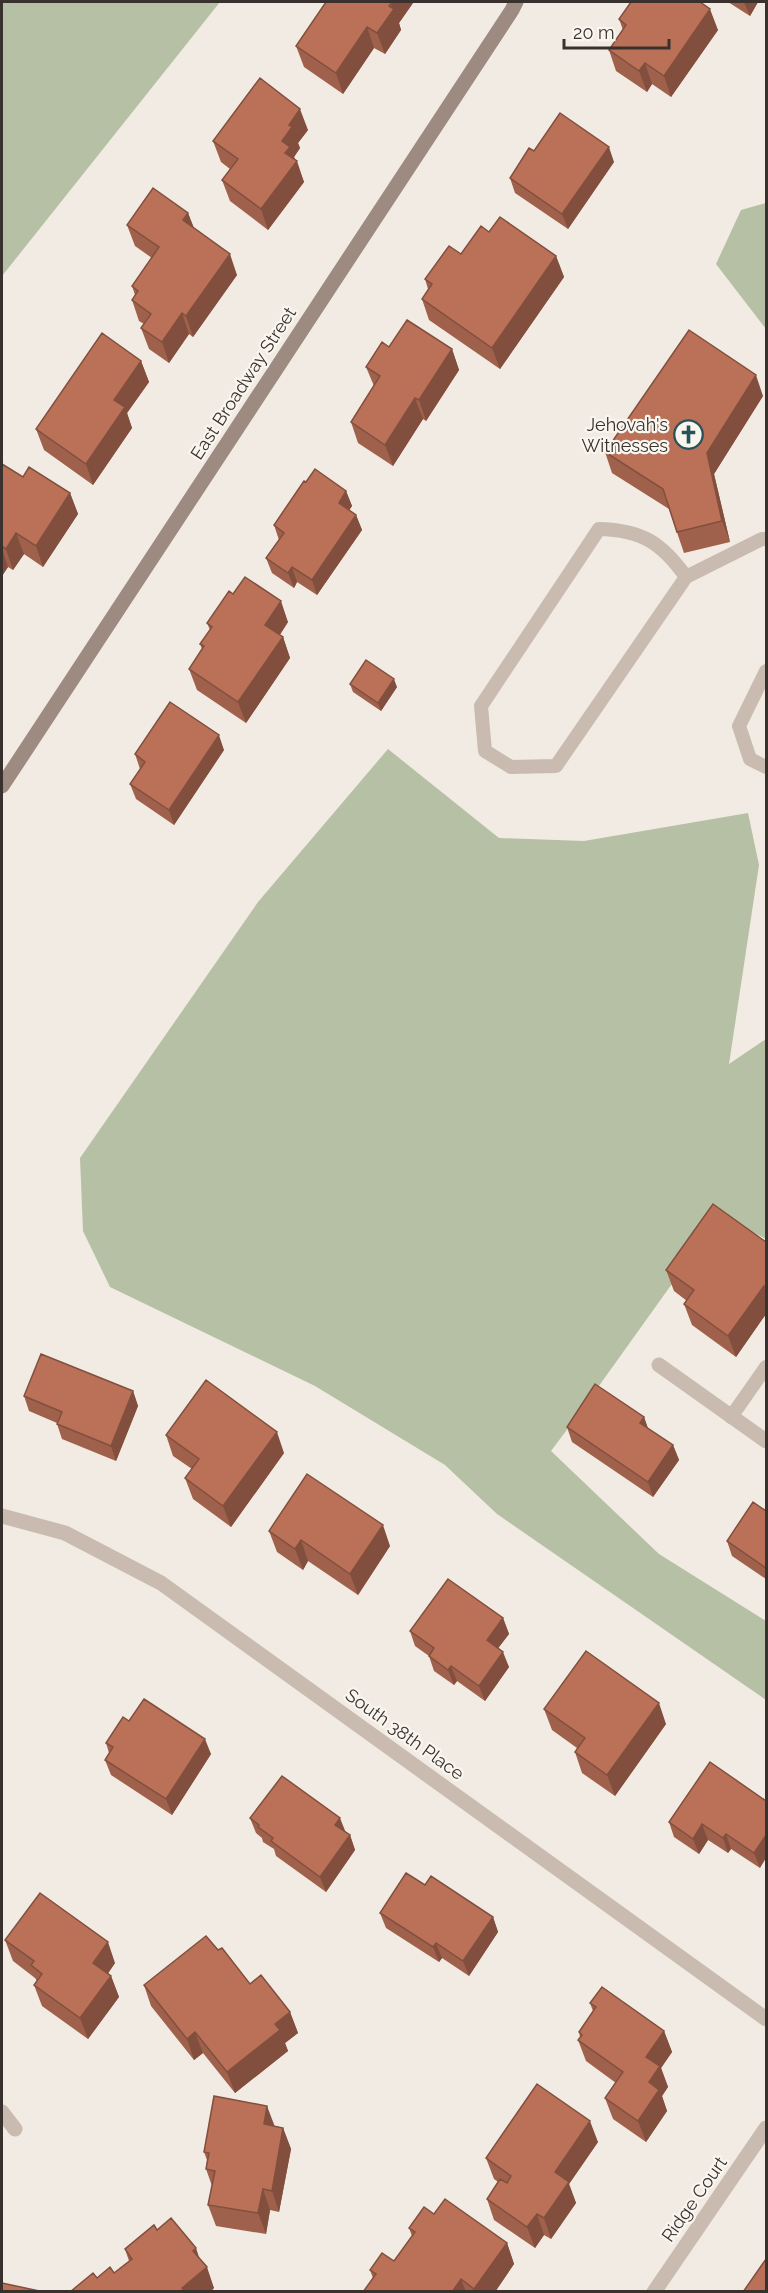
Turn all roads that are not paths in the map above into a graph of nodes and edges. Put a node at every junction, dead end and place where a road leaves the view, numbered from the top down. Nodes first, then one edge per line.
1 (516, 2) edge
2 (766, 539) edge
3 (687, 577) junction
4 (766, 671) edge
5 (766, 767) edge
6 (2, 786) edge
7 (659, 1365) dead end
8 (766, 1367) edge
9 (731, 1417) junction
10 (766, 1441) edge
11 (2, 1516) edge
12 (766, 2019) edge
13 (2, 2112) edge
14 (766, 2128) edge
15 (15, 2129) dead end
16 (654, 2292) edge

1 - 6 street, East Broadway Street
2 - 3 lane
3 - 3 lane
4 - 5 lane
7 - 9 street
8 - 9 lane
9 - 10 street
11 - 12 street, South 38th Place
13 - 15 street
14 - 16 street, Ridge Court

